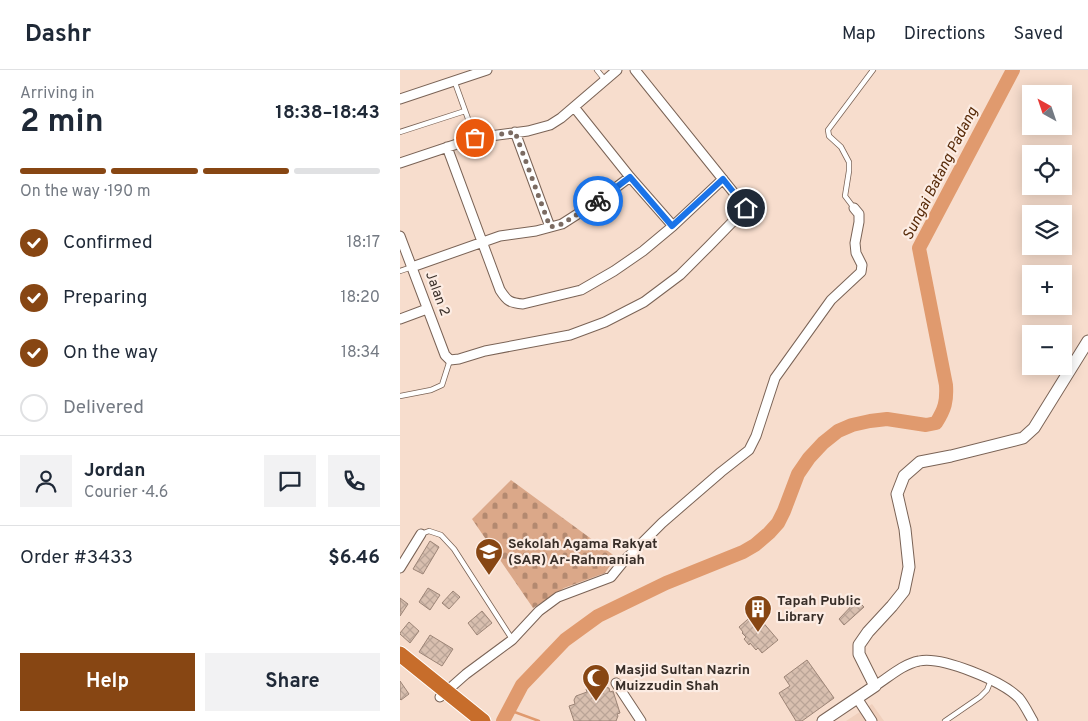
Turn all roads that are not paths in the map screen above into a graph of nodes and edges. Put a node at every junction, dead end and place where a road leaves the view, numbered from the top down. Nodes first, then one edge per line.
1 (486, 70) edge
2 (597, 70) edge
3 (617, 70) edge
4 (635, 70) edge
5 (873, 70) edge
6 (454, 80) junction
7 (605, 80) junction
8 (400, 99) edge
9 (574, 107) junction
10 (465, 111) junction
11 (400, 132) edge
12 (515, 132) junction
13 (475, 138) junction
14 (447, 147) junction
15 (400, 163) edge
16 (630, 177) junction
17 (723, 179) junction
18 (854, 208) joint
19 (672, 226) junction
20 (550, 227) junction
21 (400, 236) edge
22 (483, 242) junction
23 (412, 267) junction
24 (400, 271) edge
25 (428, 309) junction
26 (400, 318) edge
27 (1088, 341) edge
28 (450, 360) junction
29 (400, 396) edge
30 (421, 534) joint
31 (400, 568) edge
32 (512, 640) junction
33 (400, 654) edge
34 (400, 666) edge
35 (991, 680) junction
36 (616, 683) dead end
37 (876, 686) junction
38 (443, 694) junction
39 (857, 698) junction
40 (476, 720) edge
41 (641, 721) edge
42 (823, 721) edge
43 (872, 721) edge
44 (945, 721) edge
45 (1033, 721) edge

1 - 6 street
2 - 7 lane
3 - 7 street
4 - 17 street
5 - 18 lane
6 - 8 street
6 - 10 lane
7 - 9 street
9 - 12 street
9 - 16 street
10 - 11 lane
10 - 13 lane
12 - 13 street
12 - 20 street
13 - 14 street
14 - 15 street
14 - 22 street
16 - 19 street
16 - 20 street
17 - 19 street
17 - 28 street
18 - 32 street
19 - 22 street
20 - 22 street
21 - 23 street, Jalan 2
22 - 23 street
23 - 24 lane
23 - 25 street, Jalan 2
25 - 26 street
25 - 28 street, Jalan 2
27 - 37 street
28 - 29 lane
30 - 31 street
30 - 32 lane
32 - 38 street
33 - 38 highway
34 - 38 highway
35 - 37 street
35 - 44 lane
35 - 45 street
36 - 41 street
37 - 39 street
38 - 40 highway
39 - 42 street
39 - 43 street

